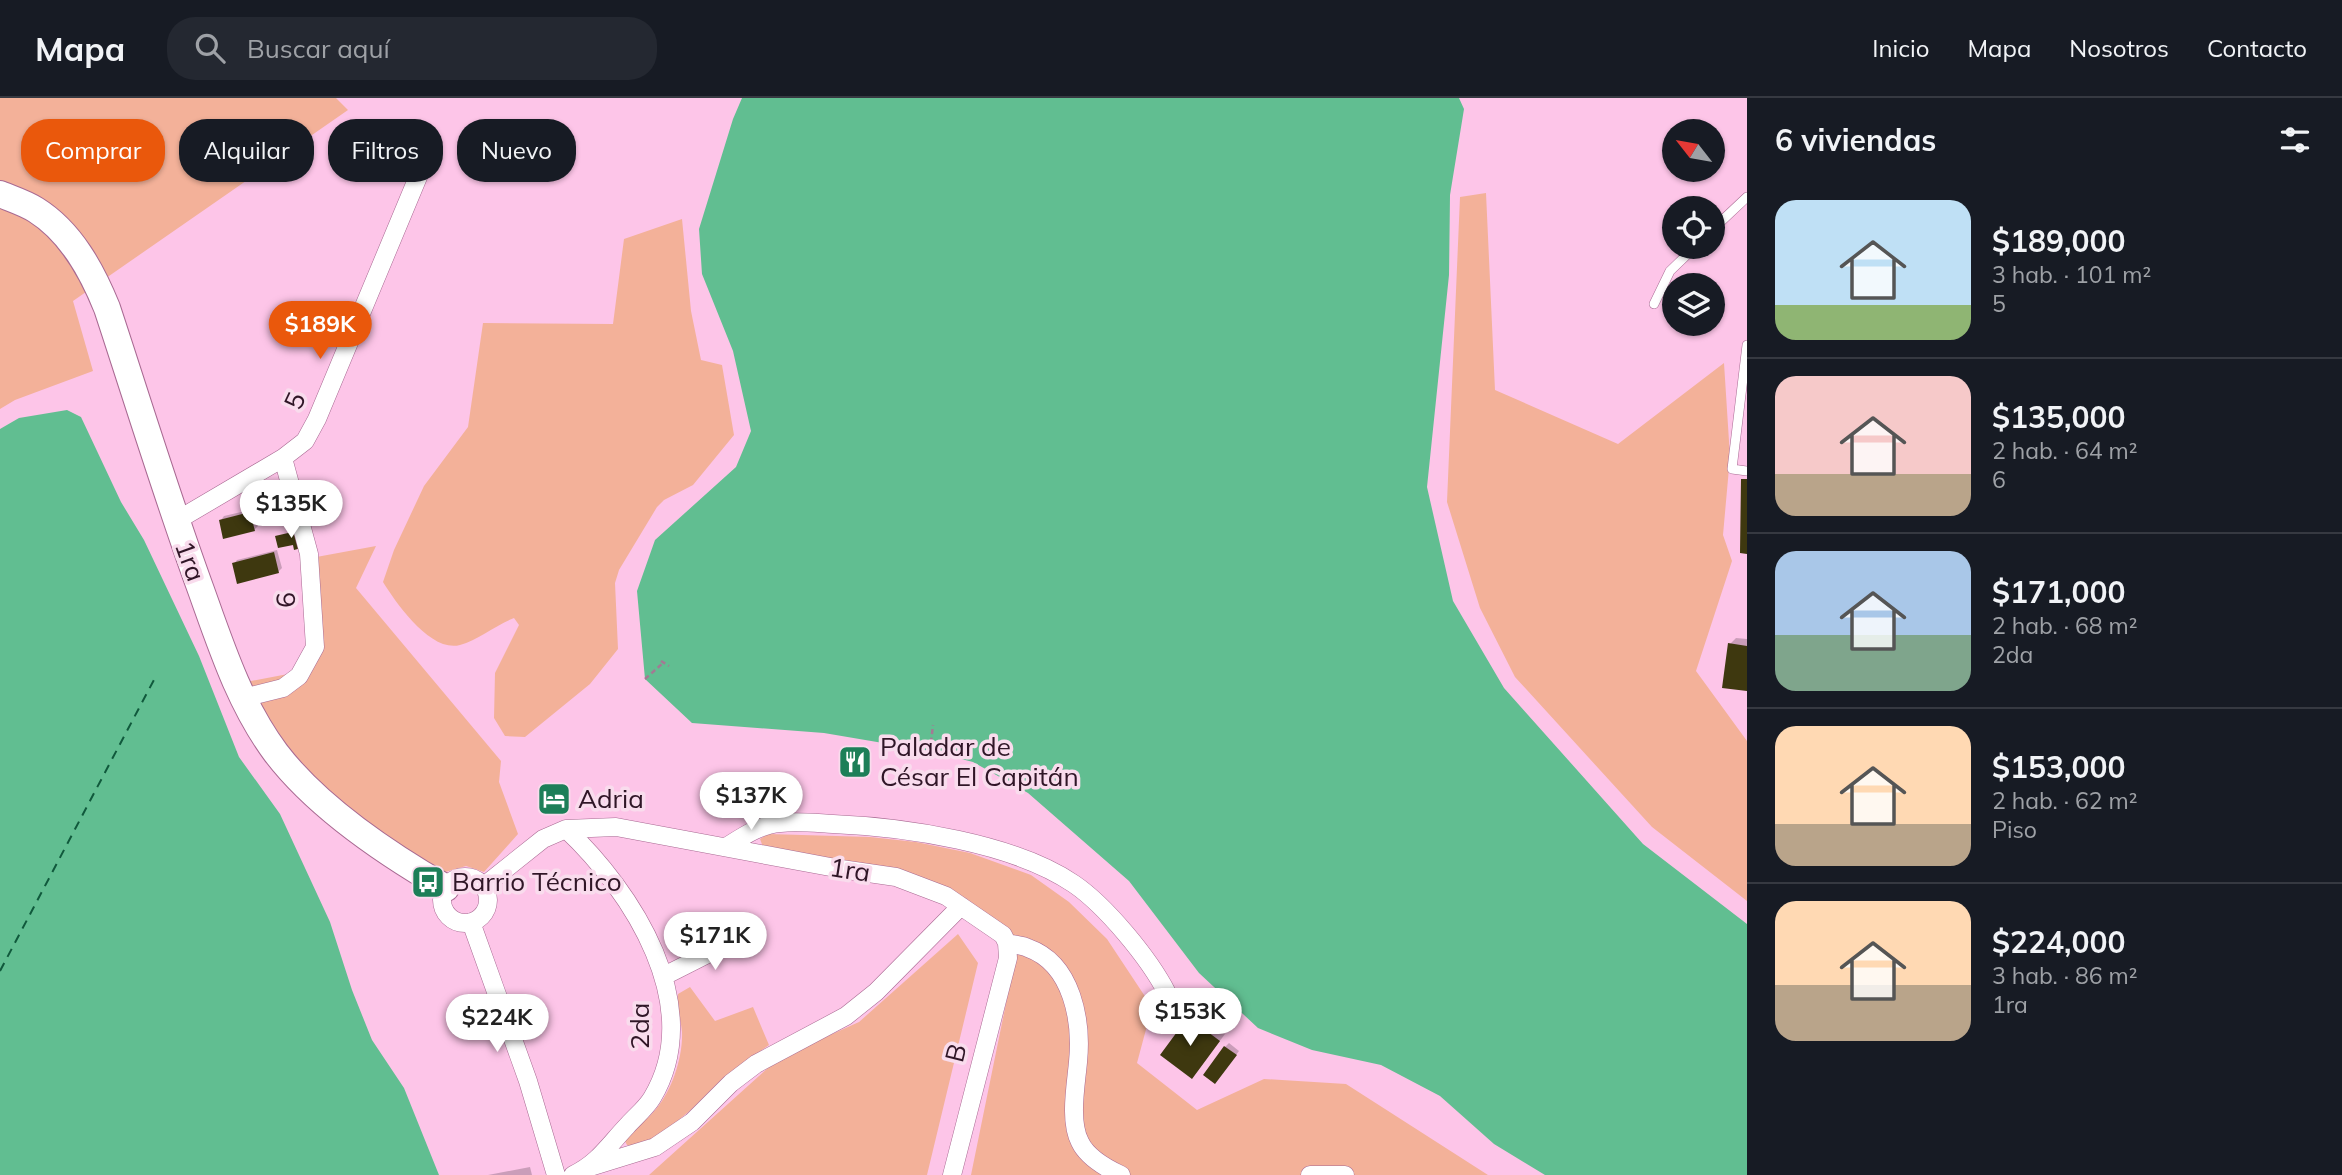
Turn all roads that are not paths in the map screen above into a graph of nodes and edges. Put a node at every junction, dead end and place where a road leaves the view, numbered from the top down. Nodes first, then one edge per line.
1 (416, 182) edge
2 (0, 194) edge
3 (1747, 197) edge
4 (1725, 218) edge
5 (1682, 259) edge
6 (1654, 304) dead end
7 (1747, 345) edge
8 (283, 458) junction
9 (1747, 471) edge
10 (176, 521) junction
11 (243, 698) junction
12 (566, 829) junction
13 (726, 847) junction
14 (484, 887) junction
15 (446, 888) junction
16 (961, 906) junction
17 (471, 922) junction
18 (749, 933) dead end
19 (1007, 943) junction
20 (664, 975) junction
21 (1175, 1018) dead end
22 (590, 1167) junction
23 (555, 1175) edge
24 (573, 1175) edge
25 (952, 1175) edge
26 (1121, 1175) edge
27 (1310, 1175) edge
28 (1345, 1175) edge

1 - 8 street, 5
2 - 10 street, 1ra
3 - 4 lane
5 - 6 lane
7 - 9 lane
8 - 10 street, 5
8 - 11 street, 6
10 - 11 street, 1ra
11 - 15 street, 1ra
12 - 13 street, 1ra
12 - 14 street, 1ra
12 - 20 street, 2da
13 - 16 street, 1ra
13 - 21 street
14 - 15 street
14 - 17 street
15 - 17 street
16 - 19 street, 1ra
16 - 22 street
17 - 23 street
18 - 20 street
19 - 25 street, B
19 - 26 street
20 - 22 street, 2da
22 - 24 street, 2da
27 - 28 street

